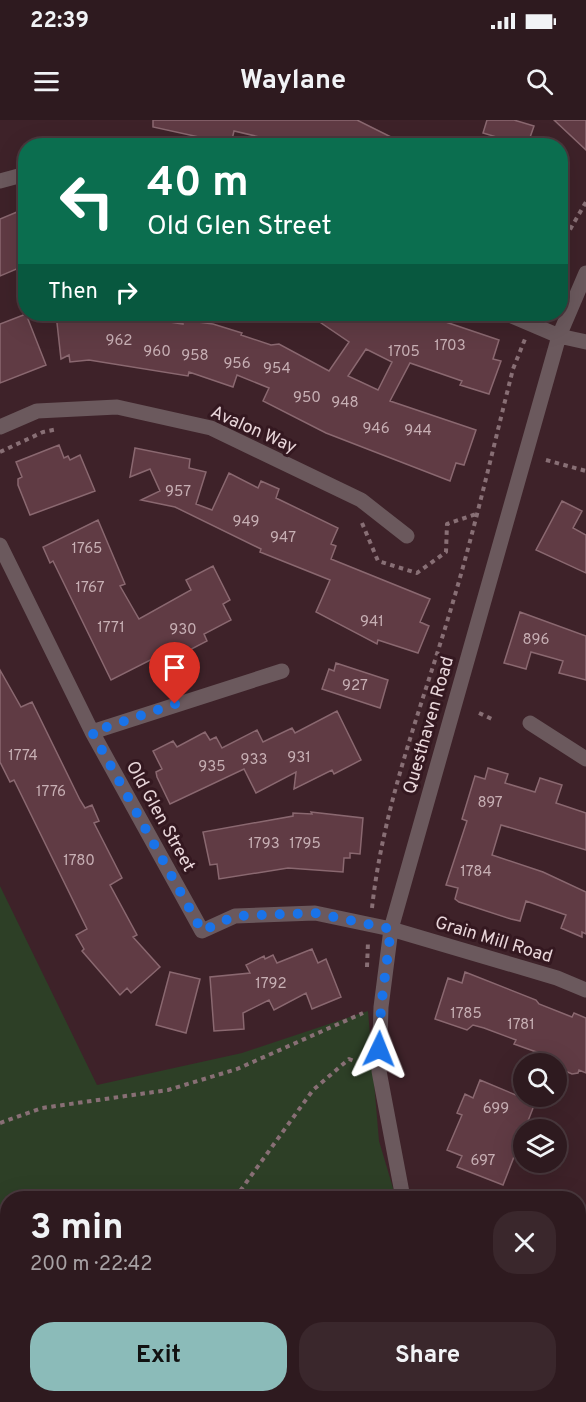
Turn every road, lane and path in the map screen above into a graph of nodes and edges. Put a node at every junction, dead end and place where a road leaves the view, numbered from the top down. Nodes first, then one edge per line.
1 (18, 176) edge
2 (0, 181) edge
3 (586, 202) edge
4 (568, 233) edge
5 (586, 273) edge
6 (568, 315) edge
7 (524, 321) edge
8 (565, 321) edge
9 (531, 324) junction
10 (559, 336) junction
11 (586, 342) edge
12 (65, 427) dead end
13 (0, 428) edge
14 (0, 452) edge
15 (546, 460) dead end
16 (586, 471) edge
17 (476, 514) junction
18 (361, 522) dead end
19 (407, 536) dead end
20 (0, 545) edge
21 (282, 671) dead end
22 (479, 713) dead end
23 (494, 720) dead end
24 (530, 723) dead end
25 (92, 732) junction
26 (586, 759) edge
27 (370, 924) junction
28 (391, 929) junction
29 (367, 968) dead end
30 (586, 990) edge
31 (368, 1011) dead end
32 (378, 1071) junction
33 (0, 1123) edge
34 (240, 1191) edge
35 (402, 1191) edge

1 - 2 street
3 - 4 path
5 - 6 street, Questhaven Road
7 - 9 street
8 - 10 street, Questhaven Road
9 - 10 street
9 - 17 path
10 - 11 street
10 - 28 street, Questhaven Road
12 - 14 path
13 - 19 street, Avalon Way
15 - 16 path
17 - 18 path
17 - 27 path
20 - 25 street, Old Glen Street
21 - 25 street
22 - 23 path
24 - 26 street
25 - 27 street, Old Glen Street
27 - 28 street, Old Glen Street
27 - 29 path
28 - 30 street, Grain Mill Road
28 - 32 street, Questhaven Road
31 - 33 path
32 - 34 path
32 - 35 street, Questhaven Road

